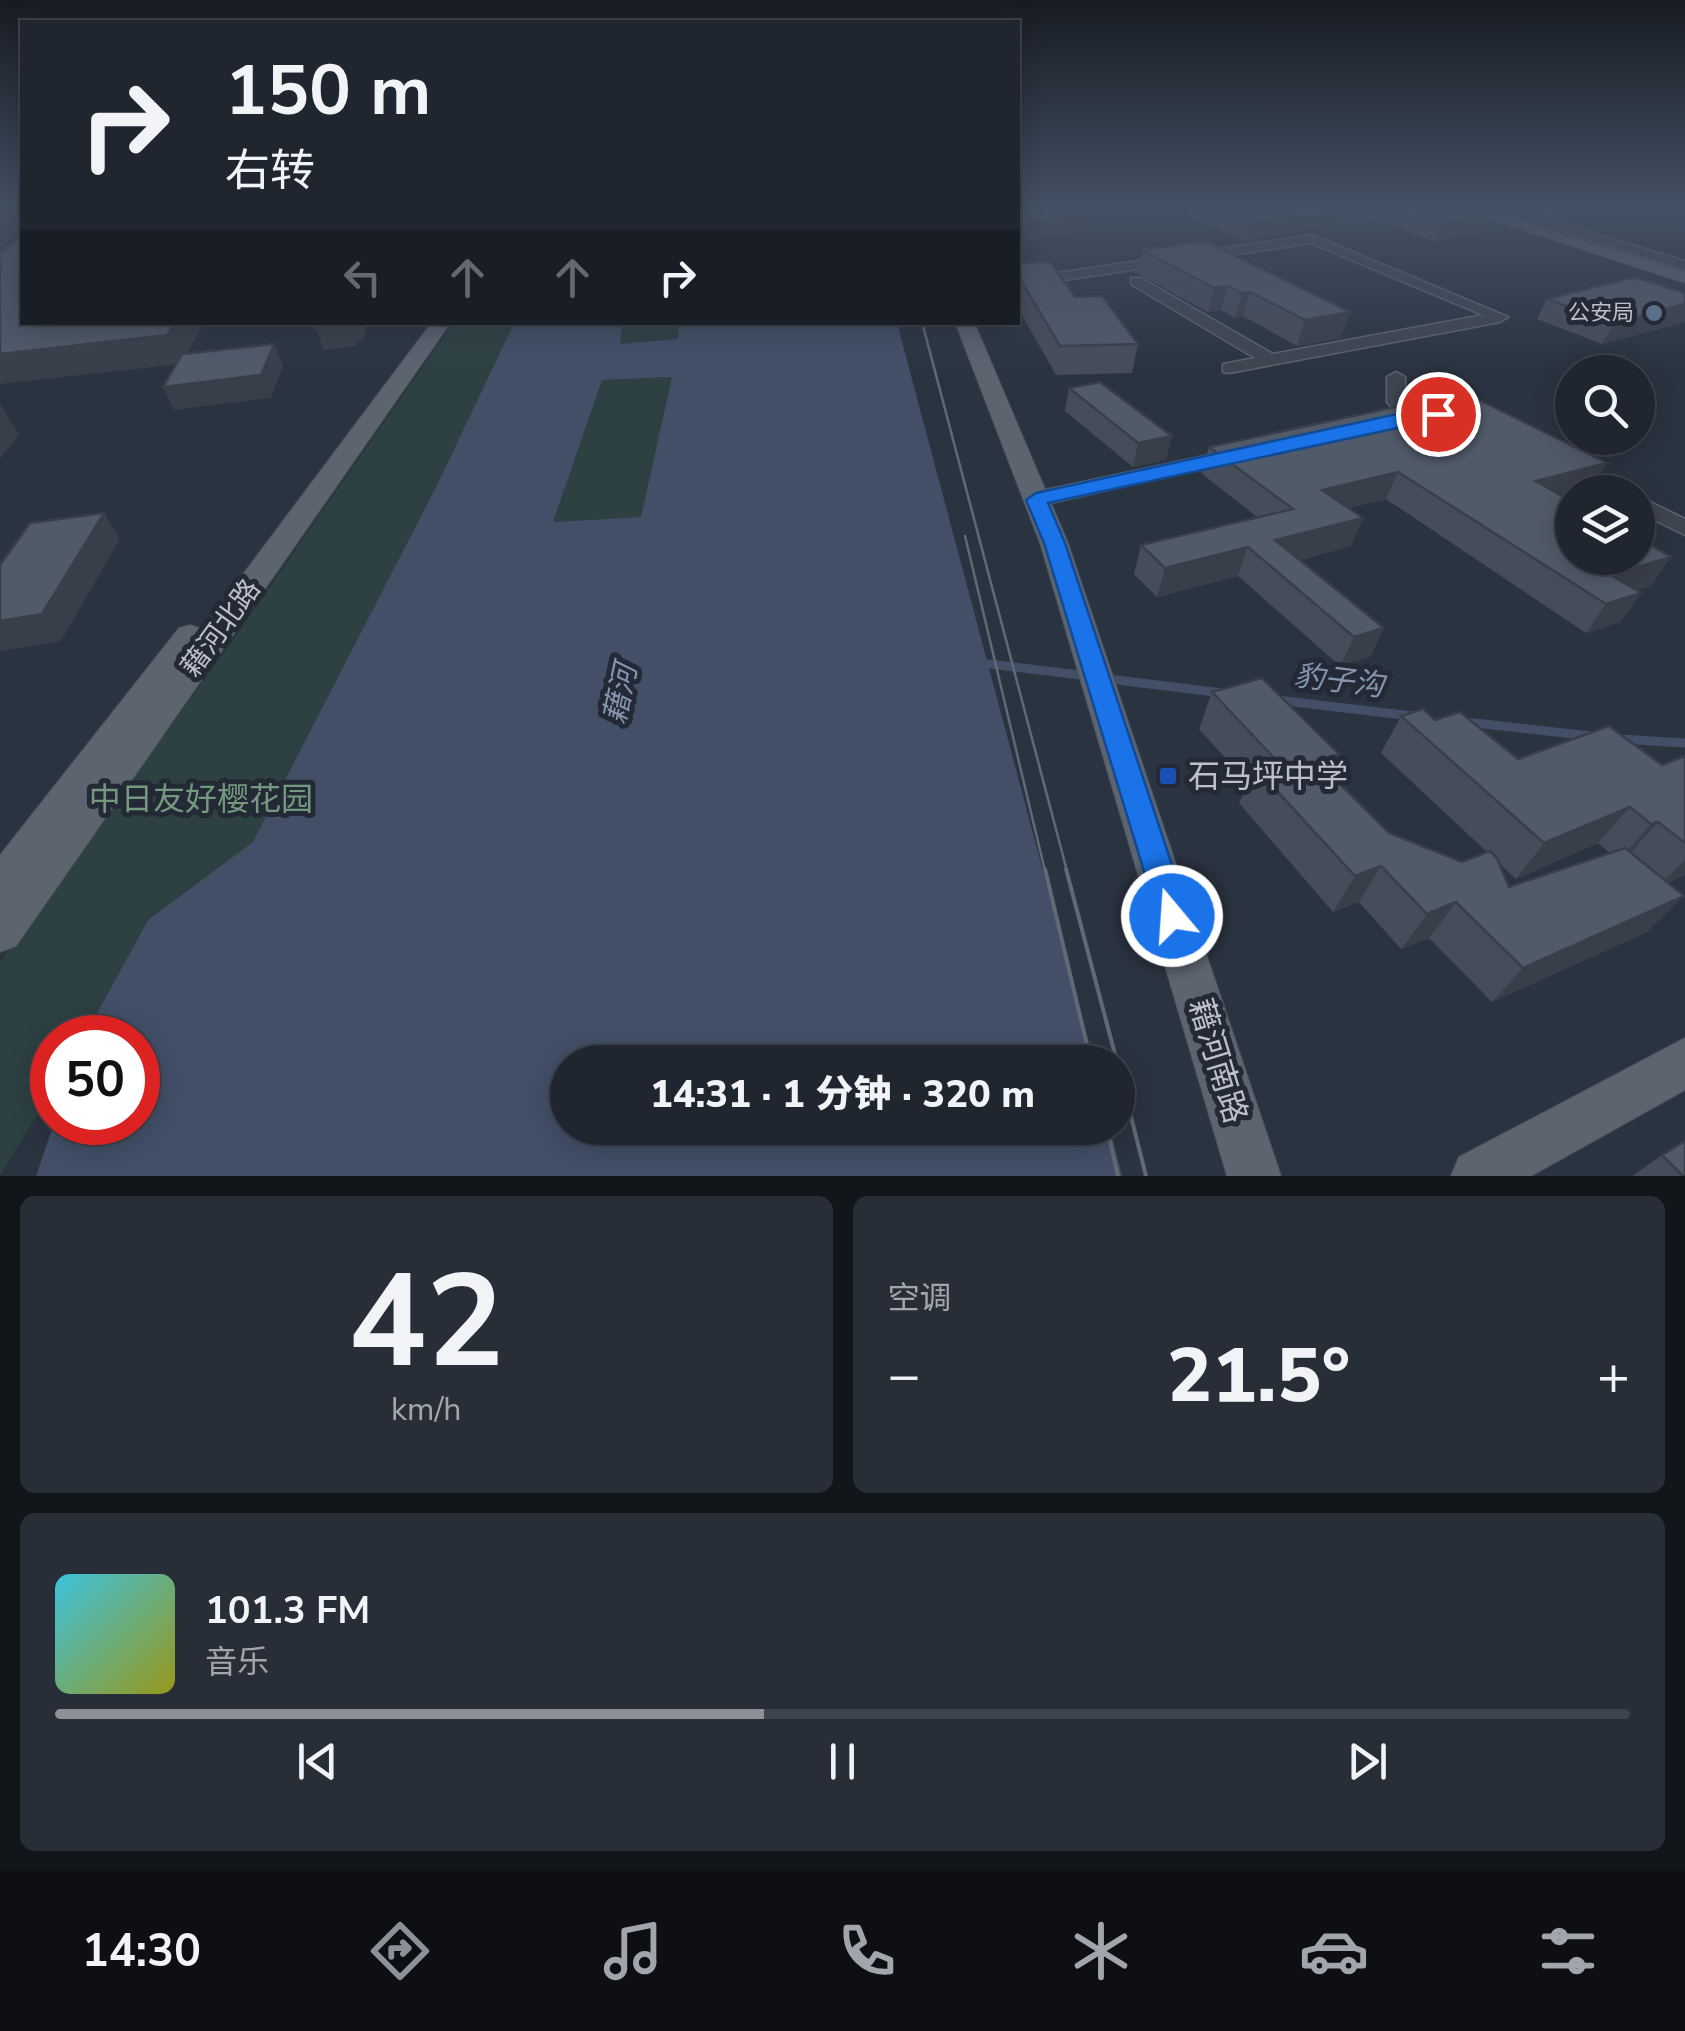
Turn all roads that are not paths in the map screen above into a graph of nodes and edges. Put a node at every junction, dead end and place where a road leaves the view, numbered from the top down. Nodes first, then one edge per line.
1 (1176, 260) edge
2 (1362, 260) edge
3 (1643, 260) edge
4 (1645, 260) edge
5 (1649, 260) edge
6 (1684, 272) edge
7 (1136, 281) dead end
8 (1020, 284) edge
9 (426, 325) edge
10 (440, 325) edge
11 (965, 325) edge
12 (1272, 360) junction
13 (1229, 368) dead end
14 (1396, 377) dead end
15 (1410, 418) edge
16 (1261, 450) edge
17 (1550, 456) edge
18 (1586, 475) edge
19 (1036, 500) junction
20 (1655, 512) edge
21 (1685, 528) edge
22 (0, 887) edge
23 (0, 932) edge
24 (1685, 1062) edge
25 (1254, 1176) edge
26 (1478, 1176) edge

1 - 8 street
2 - 12 street
3 - 6 main road
4 - 6 main road
5 - 6 street
7 - 12 street
9 - 22 main road, 藉河北路
10 - 23 main road, 藉河北路
11 - 19 main road, 藉河南路
12 - 13 street
14 - 15 street
16 - 19 street
17 - 18 street
19 - 25 main road, 藉河南路
20 - 21 street
24 - 26 main road

